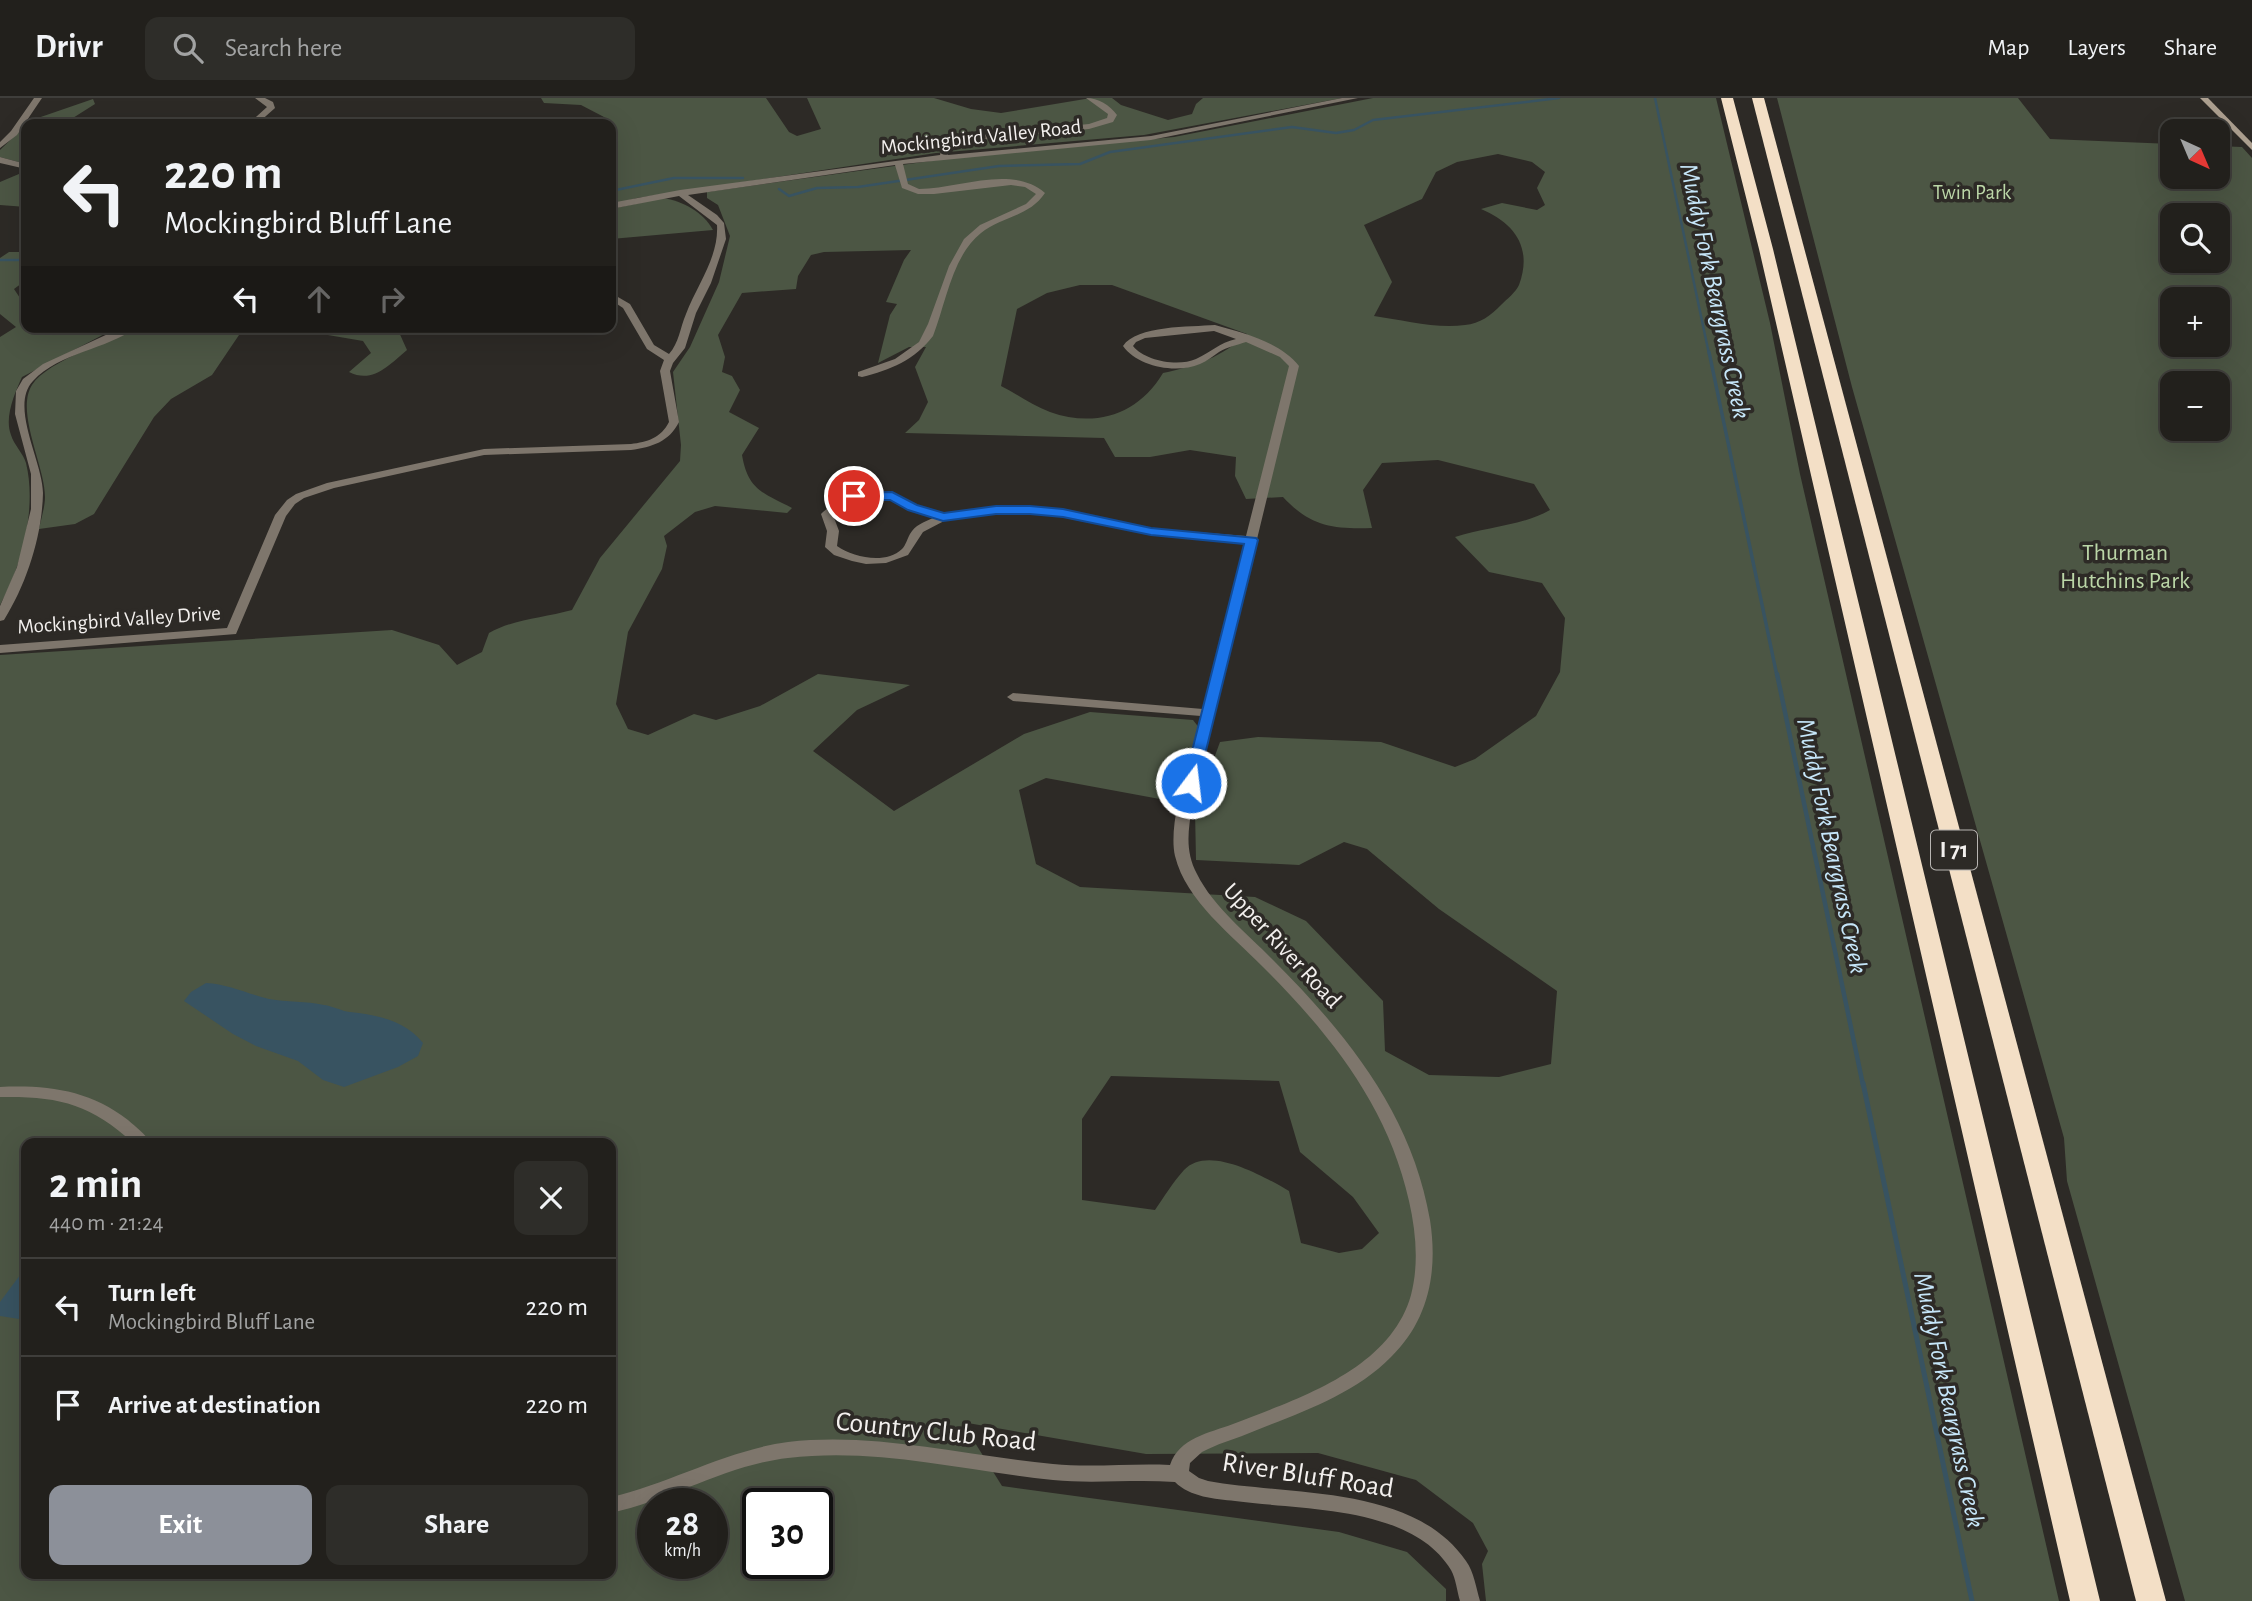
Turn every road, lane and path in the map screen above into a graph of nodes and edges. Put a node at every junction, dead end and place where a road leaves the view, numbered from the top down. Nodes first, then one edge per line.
1 (38, 98) edge
2 (259, 98) edge
3 (1090, 98) edge
4 (1354, 98) edge
5 (1727, 98) edge
6 (1758, 98) edge
7 (2203, 98) edge
8 (24, 119) edge
9 (258, 119) edge
10 (21, 123) edge
11 (0, 146) edge
12 (2252, 148) edge
13 (944, 156) junction
14 (0, 160) edge
15 (898, 162) junction
16 (21, 166) edge
17 (680, 193) junction
18 (616, 205) edge
19 (616, 299) edge
20 (119, 333) edge
21 (1243, 340) junction
22 (670, 359) junction
23 (862, 374) dead end
24 (943, 517) junction
25 (1252, 540) junction
26 (0, 617) edge
27 (0, 649) edge
28 (1013, 696) dead end
29 (1210, 713) junction
30 (0, 1092) edge
31 (138, 1138) edge
32 (1180, 1474) junction
33 (616, 1504) edge
34 (1470, 1601) edge
35 (2085, 1601) edge
36 (2151, 1601) edge

1 - 8 street
2 - 9 street
3 - 13 street
4 - 13 street, Mockingbird Valley Road
5 - 35 highway, I 71
6 - 36 highway, I 71
7 - 12 street
10 - 11 street
13 - 15 street, Mockingbird Valley Road
14 - 16 street
15 - 17 street, Mockingbird Valley Road
15 - 23 street
17 - 18 street, Mockingbird Valley Road
17 - 22 street, Mockingbird Valley Drive
19 - 22 street
20 - 26 street
21 - 21 street, Upper River Road
21 - 25 street, Upper River Road
22 - 27 street, Mockingbird Valley Drive
24 - 24 street
24 - 25 street
25 - 29 street, Upper River Road
28 - 29 street
29 - 32 street, Upper River Road
30 - 31 street
32 - 33 street, Country Club Road
32 - 34 street, River Bluff Road

